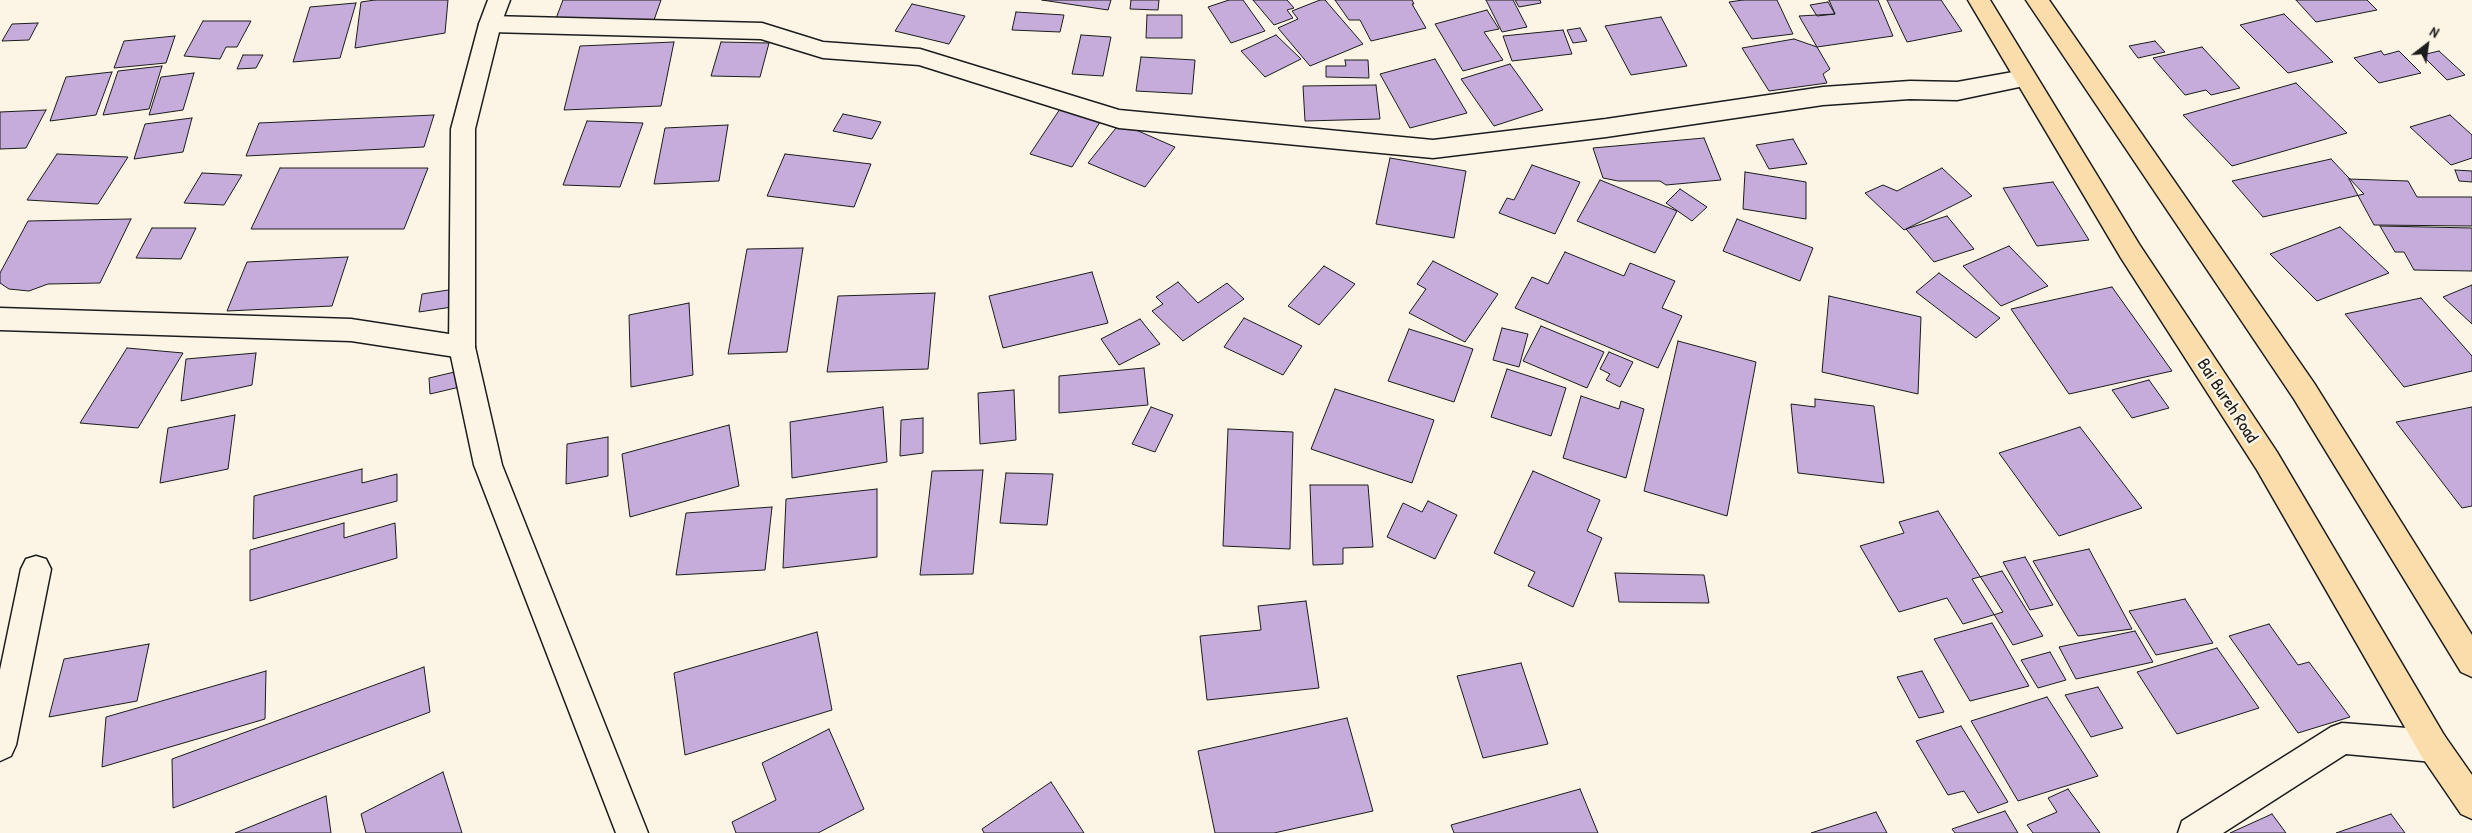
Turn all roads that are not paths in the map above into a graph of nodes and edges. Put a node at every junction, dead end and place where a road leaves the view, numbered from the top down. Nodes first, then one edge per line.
1 (1979, 0) edge
2 (2037, 0) edge
3 (495, 12) edge
4 (2024, 78) junction
5 (0, 319) edge
6 (462, 347) junction
7 (36, 569) dead end
8 (2472, 662) edge
9 (0, 745) edge
10 (2433, 746) junction
11 (2472, 803) edge
12 (632, 833) edge
13 (2194, 833) edge

1 - 4 highway, Bai Bureh Road
2 - 8 highway
3 - 4 street
3 - 6 street
4 - 10 highway, Bai Bureh Road
5 - 6 street
6 - 12 street
7 - 9 street
10 - 11 highway, Bai Bureh Road
10 - 13 street

